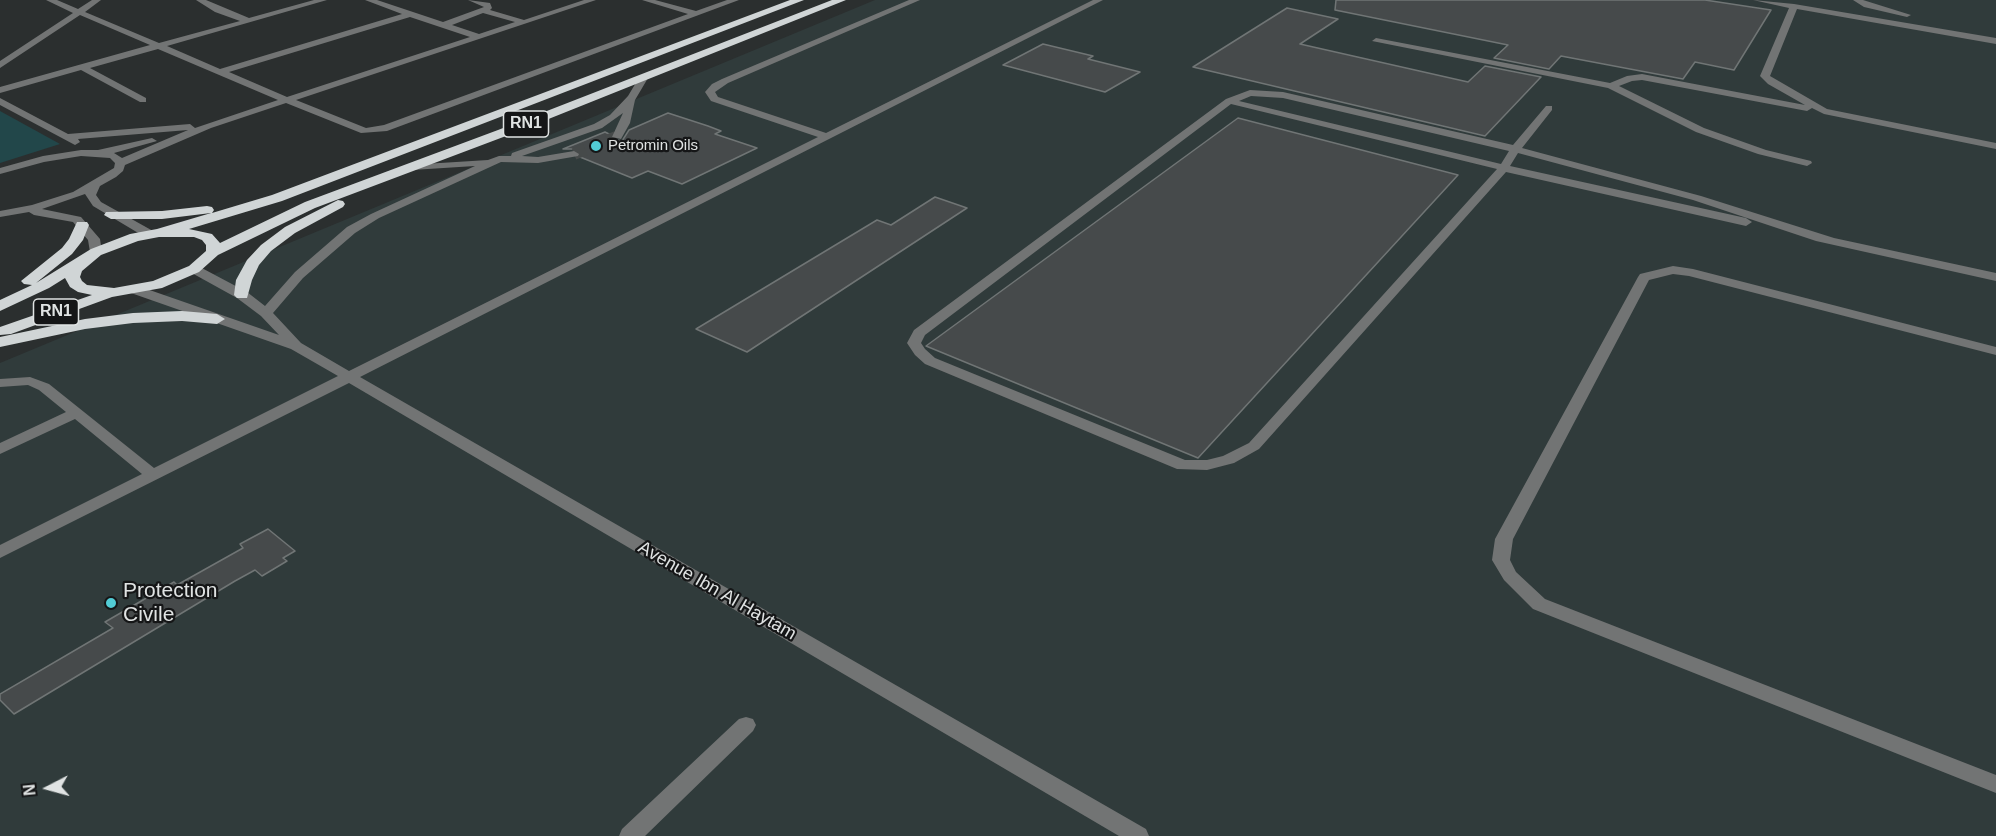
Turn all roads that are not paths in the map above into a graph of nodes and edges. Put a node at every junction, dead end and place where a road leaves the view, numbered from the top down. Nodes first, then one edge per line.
1 (50, 0) edge
2 (97, 0) edge
3 (200, 0) edge
4 (323, 0) edge
5 (369, 0) edge
6 (472, 0) edge
7 (592, 0) edge
8 (646, 0) edge
9 (735, 0) edge
10 (799, 0) edge
11 (841, 0) edge
12 (916, 0) edge
13 (1099, 0) edge
14 (1757, 0) edge
15 (1857, 0) edge
16 (1794, 6) junction
17 (485, 11) junction
18 (77, 13) junction
19 (410, 14) junction
20 (696, 14) junction
21 (1914, 16) dead end
22 (249, 21) junction
23 (523, 22) junction
24 (1948, 23) dead end
25 (444, 25) junction
26 (1979, 28) dead end
27 (479, 37) junction
28 (1996, 40) edge
29 (1376, 41) dead end
30 (158, 46) junction
31 (0, 65) edge
32 (82, 67) junction
33 (219, 72) junction
34 (642, 78) junction
35 (1611, 86) junction
36 (0, 90) edge
37 (632, 97) junction
38 (143, 100) dead end
39 (287, 100) junction
40 (0, 101) edge
41 (1229, 101) junction
42 (1549, 108) dead end
43 (1824, 111) junction
44 (207, 126) junction
45 (190, 132) junction
46 (826, 136) junction
47 (67, 137) junction
48 (617, 137) dead end
49 (1996, 146) edge
50 (1515, 149) junction
51 (97, 153) junction
52 (574, 154) tunnel mouth
53 (499, 159) junction
54 (120, 163) junction
55 (1807, 163) dead end
56 (412, 167) junction
57 (1504, 168) junction
58 (0, 171) edge
59 (388, 177) junction
60 (95, 186) junction
61 (277, 198) junction
62 (5, 214) edge
63 (111, 215) junction
64 (82, 225) junction
65 (154, 233) junction
66 (1830, 240) junction
67 (213, 252) junction
68 (89, 256) junction
69 (194, 269) junction
70 (1996, 276) edge
71 (136, 290) junction
72 (114, 293) junction
73 (242, 295) junction
74 (0, 298) edge
75 (0, 306) edge
76 (266, 313) junction
77 (217, 319) junction
78 (0, 333) edge
79 (0, 342) edge
80 (296, 346) junction
81 (1996, 351) edge
82 (350, 378) junction
83 (0, 383) edge
84 (76, 413) junction
85 (0, 449) edge
86 (153, 475) junction
87 (0, 552) edge
88 (746, 725) dead end
89 (1996, 783) edge
90 (630, 836) edge
91 (1138, 836) edge

1 - 18 street
2 - 18 street
3 - 22 street
4 - 22 street
5 - 19 street
6 - 17 street
7 - 23 street
8 - 20 street
9 - 20 street
10 - 61 highway, RN1
11 - 34 highway, RN1
12 - 46 street
13 - 46 street
14 - 16 street
15 - 21 street
16 - 28 street
16 - 43 street
17 - 23 street
17 - 25 street
18 - 30 street
18 - 31 street
19 - 25 street
19 - 33 street
20 - 39 street
22 - 30 street
23 - 27 street
24 - 26 street
25 - 27 street
27 - 39 street
29 - 35 street
30 - 32 street
30 - 33 street
32 - 36 street
32 - 38 street
33 - 39 street
34 - 37 street
34 - 56 highway, RN1
35 - 43 street
35 - 55 street
37 - 48 street
37 - 53 street
39 - 44 street
40 - 47 street
41 - 50 street
41 - 57 street
41 - 57 street
42 - 50 street
43 - 49 street
44 - 45 street
44 - 47 street
45 - 51 street
45 - 54 street
46 - 82 street
47 - 51 street
50 - 57 street
50 - 66 street
51 - 54 street
51 - 58 street
52 - 53 street
53 - 56 street
53 - 76 street
54 - 60 street
56 - 59 highway, RN1
57 - 66 street
59 - 67 highway, RN1
59 - 73 highway
60 - 62 street
60 - 63 street
61 - 63 highway
61 - 65 highway, RN1
62 - 64 street
63 - 65 street
64 - 68 street
64 - 74 highway
65 - 67 highway, RN1
65 - 68 highway, RN1
66 - 70 street
67 - 69 highway, RN1
68 - 72 highway, RN1
68 - 75 highway, RN1
69 - 71 highway, RN1
69 - 73 street, Avenue Ibn Al Haytam
71 - 72 highway, RN1
71 - 77 street, Avenue Ibn Al Haytam
72 - 78 highway, RN1
73 - 76 street, Avenue Ibn Al Haytam
76 - 80 street, Avenue Ibn Al Haytam
77 - 79 highway
77 - 80 street, Avenue Ibn Al Haytam
80 - 82 street, Avenue Ibn Al Haytam
81 - 89 street
82 - 86 street
82 - 91 street, Avenue Ibn Al Haytam
83 - 84 street
84 - 85 street
84 - 86 street
86 - 87 street
88 - 90 street

